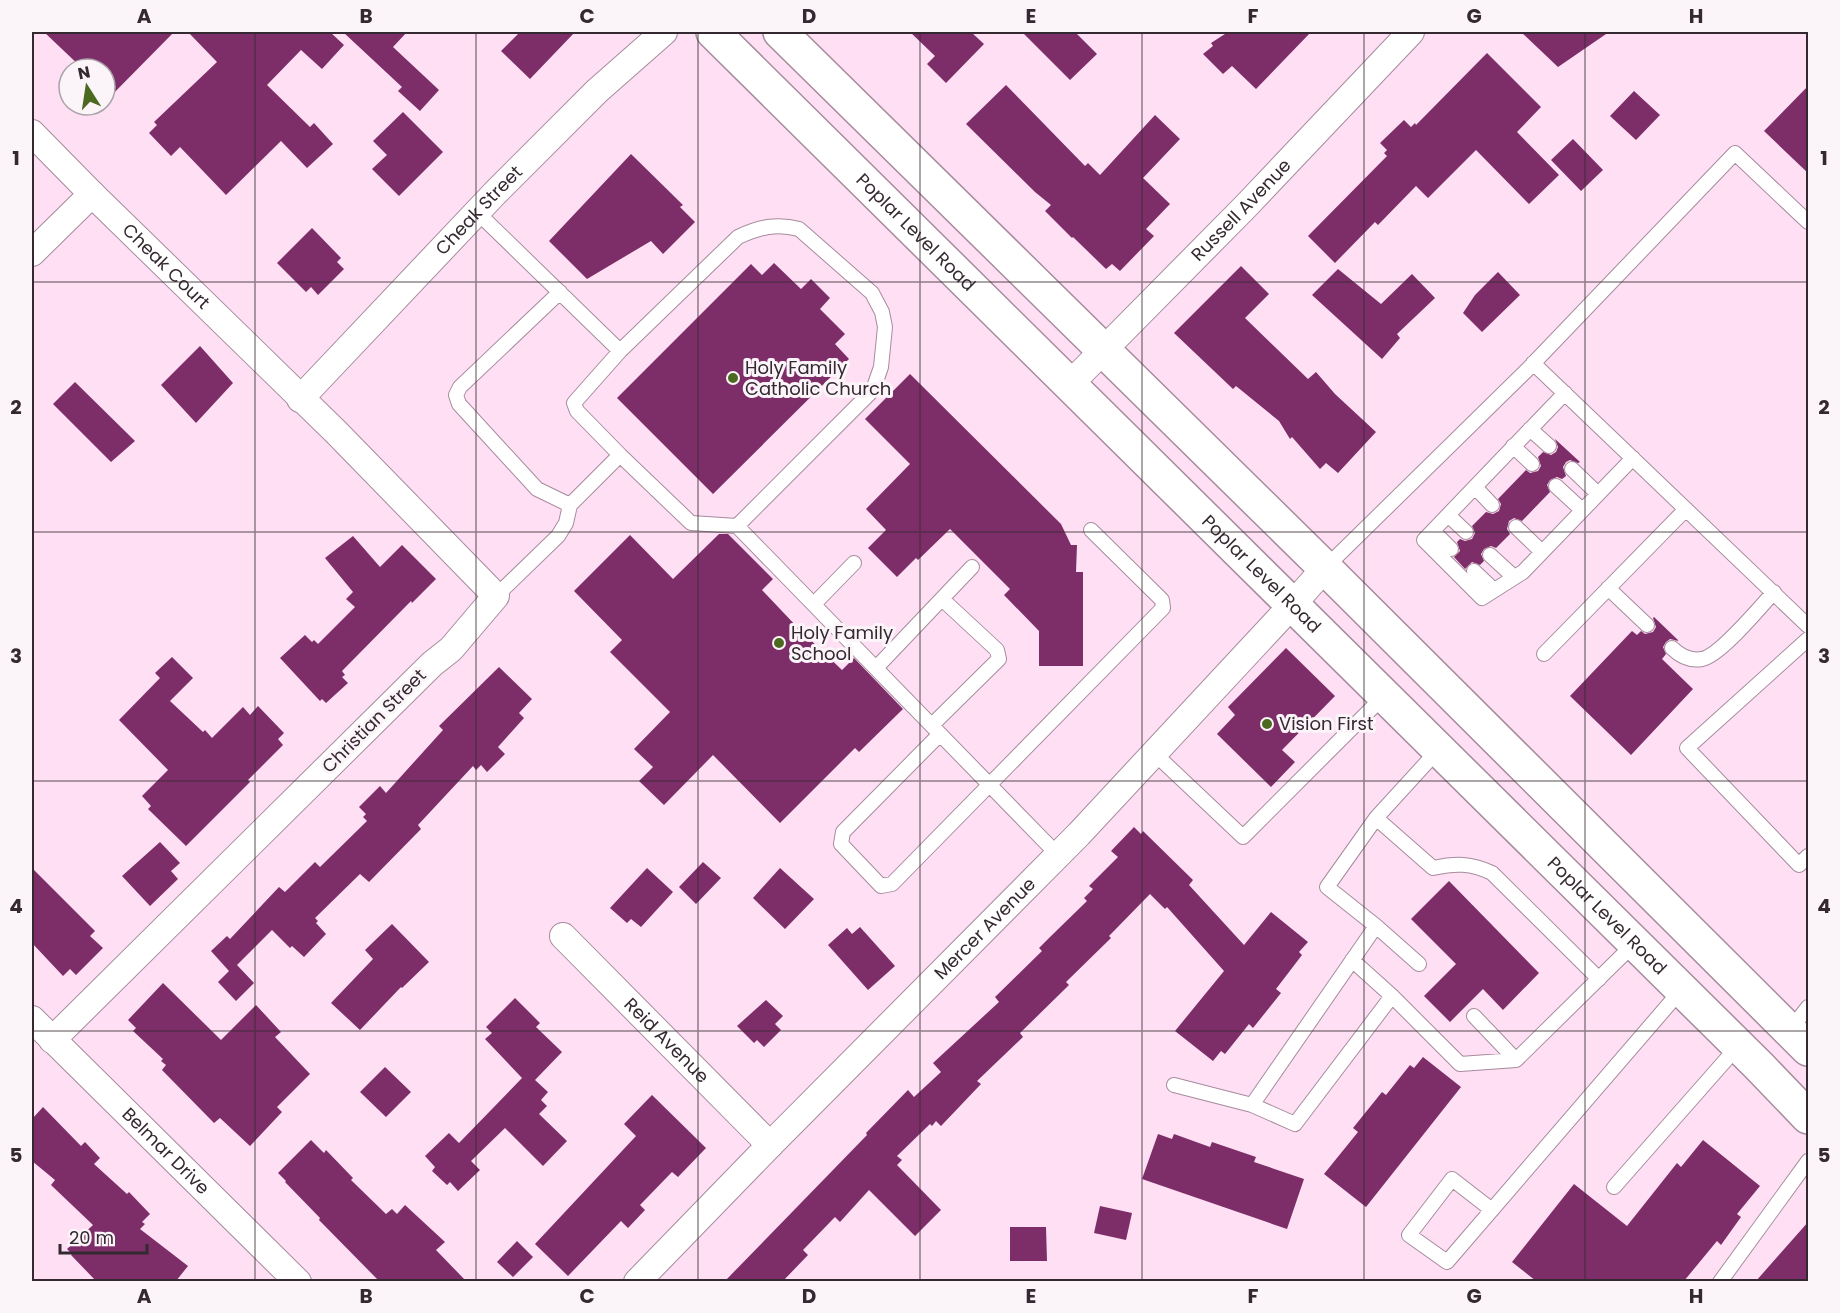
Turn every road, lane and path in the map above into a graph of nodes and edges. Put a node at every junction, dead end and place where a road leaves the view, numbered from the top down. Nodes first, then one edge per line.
1 (664, 32) edge
2 (713, 32) edge
3 (780, 32) edge
4 (1412, 32) edge
5 (32, 133) edge
6 (92, 194) junction
7 (477, 212) junction
8 (1809, 222) edge
9 (32, 254) edge
10 (560, 292) junction
11 (1104, 350) junction
12 (620, 351) junction
13 (1533, 363) junction
14 (1070, 384) junction
15 (1565, 393) junction
16 (300, 399) junction
17 (1530, 429) junction
18 (1513, 446) junction
19 (1549, 446) dead end
20 (620, 456) junction
21 (1633, 458) junction
22 (1532, 464) dead end
23 (1572, 469) dead end
24 (1556, 486) dead end
25 (1474, 487) junction
26 (1598, 494) junction
27 (570, 505) junction
28 (1492, 505) dead end
29 (1686, 508) junction
30 (1582, 510) junction
31 (1448, 515) junction
32 (737, 526) junction
33 (1516, 527) dead end
34 (1091, 530) dead end
35 (1433, 531) junction
36 (1466, 532) dead end
37 (1451, 549) dead end
38 (1542, 552) junction
39 (1490, 555) dead end
40 (854, 563) dead end
41 (972, 567) dead end
42 (1325, 568) junction
43 (1474, 571) dead end
44 (1514, 577) junction
45 (1608, 588) junction
46 (1494, 590) junction
47 (1774, 592) junction
48 (496, 596) junction
49 (942, 599) junction
50 (814, 604) junction
51 (1293, 604) junction
52 (1647, 625) dead end
53 (1809, 626) edge
54 (1809, 639) edge
55 (1672, 648) dead end
56 (1544, 654) dead end
57 (876, 668) junction
58 (1385, 695) junction
59 (936, 730) junction
60 (1439, 749) junction
61 (1154, 753) junction
62 (990, 785) junction
63 (1376, 818) junction
64 (1058, 855) junction
65 (1809, 856) edge
66 (1376, 926) junction
67 (563, 936) dead end
68 (1635, 943) junction
69 (1352, 960) junction
70 (1419, 964) dead end
71 (1599, 979) junction
72 (1682, 989) junction
73 (1392, 996) junction
74 (1474, 1016) dead end
75 (32, 1020) edge
76 (1802, 1029) edge
77 (52, 1040) junction
78 (1749, 1055) junction
79 (1516, 1060) junction
80 (1174, 1085) dead end
81 (1252, 1105) junction
82 (1809, 1117) edge
83 (770, 1145) junction
84 (1809, 1161) edge
85 (1614, 1187) dead end
86 (1492, 1210) junction
87 (298, 1281) edge
88 (637, 1281) edge
89 (1720, 1281) edge

1 - 7 street, Cheak Street
2 - 14 main road, Poplar Level Road
3 - 11 main road
4 - 11 street, Russell Avenue
5 - 6 street, Cheak Court
6 - 9 street
6 - 16 street, Cheak Court
7 - 10 lane
7 - 16 street, Cheak Street
8 - 13 lane
10 - 12 lane
10 - 27 lane
11 - 14 street, Russell Avenue
11 - 42 main road
12 - 20 lane
12 - 32 lane
13 - 15 lane
13 - 42 lane
14 - 51 main road, Poplar Level Road
15 - 17 lane
15 - 21 lane
16 - 48 street
17 - 18 lane
17 - 19 lane
18 - 22 lane
18 - 25 lane
20 - 27 lane
20 - 32 lane
21 - 26 lane
21 - 29 lane
23 - 26 lane
24 - 30 lane
25 - 28 lane
25 - 31 lane
26 - 30 lane
27 - 48 lane
29 - 45 lane
29 - 47 lane
30 - 38 lane
31 - 35 lane
31 - 36 lane
32 - 50 lane
33 - 38 lane
34 - 62 lane
35 - 37 lane
35 - 46 lane
38 - 44 lane
39 - 44 lane
40 - 50 lane
41 - 49 lane
42 - 51 street, Mercer Avenue
42 - 76 main road
43 - 46 lane
44 - 46 lane
45 - 52 lane
45 - 56 lane
47 - 53 lane
47 - 55 lane
48 - 77 street, Christian Street
49 - 57 lane
49 - 59 lane
50 - 57 lane
51 - 58 main road, Poplar Level Road
51 - 61 street, Mercer Avenue
54 - 65 lane
57 - 59 lane
58 - 60 main road, Poplar Level Road
58 - 61 lane
59 - 62 lane
59 - 62 lane
60 - 63 lane
60 - 68 main road, Poplar Level Road
61 - 64 street, Mercer Avenue
62 - 64 lane
63 - 66 lane
63 - 71 lane
64 - 83 street, Mercer Avenue
66 - 69 lane
66 - 70 lane
67 - 83 street, Reid Avenue
68 - 71 lane
68 - 72 main road, Poplar Level Road
69 - 73 lane
69 - 81 lane
71 - 79 lane
72 - 78 main road, Poplar Level Road
72 - 86 lane
73 - 79 lane
73 - 81 lane
74 - 79 lane
75 - 77 street, Belmar Drive
76 - 78 main road
77 - 87 street, Belmar Drive
78 - 82 main road, Poplar Level Road
78 - 85 lane
80 - 81 lane
83 - 88 street, Mercer Avenue
84 - 89 lane
86 - 86 lane

